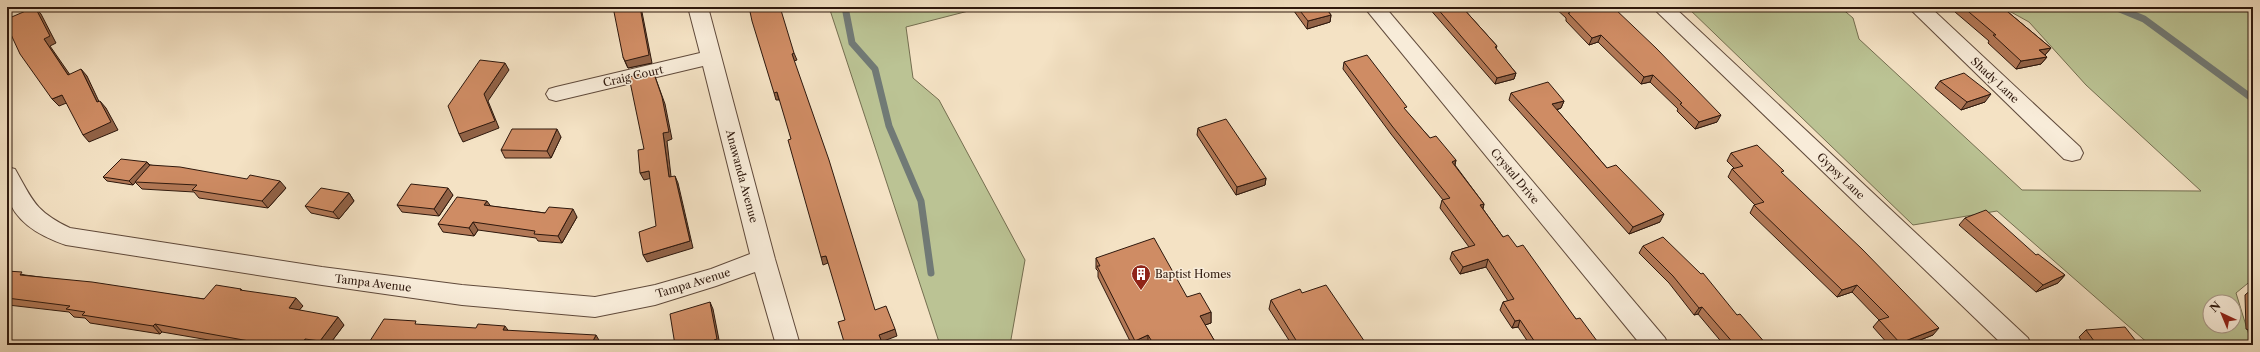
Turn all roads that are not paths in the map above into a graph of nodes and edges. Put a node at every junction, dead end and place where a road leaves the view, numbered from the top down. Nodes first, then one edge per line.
1 (698, 7) edge
2 (1374, 7) edge
3 (1662, 7) edge
4 (1918, 7) edge
5 (711, 57) junction
6 (556, 94) dead end
7 (2072, 152) dead end
8 (7, 175) edge
9 (763, 259) junction
10 (788, 345) edge
11 (1656, 345) edge
12 (2019, 345) edge

1 - 5 street, Anawanda Avenue
2 - 11 street, Crystal Drive
3 - 12 street, Gypsy Lane
4 - 7 street, Shady Lane
5 - 6 street, Craig Court
5 - 9 street, Anawanda Avenue
8 - 9 street, Tampa Avenue
9 - 10 street, Anawanda Avenue

